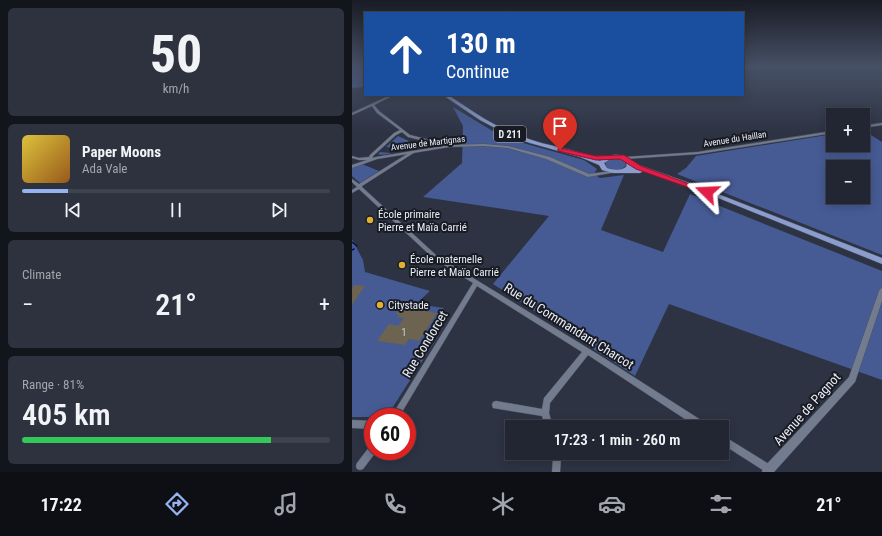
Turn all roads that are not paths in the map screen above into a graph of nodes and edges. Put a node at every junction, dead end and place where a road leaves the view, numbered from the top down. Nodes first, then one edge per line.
1 (391, 96) edge
2 (447, 96) edge
3 (373, 105) junction
4 (352, 114) edge
5 (882, 124) edge
6 (870, 126) edge
7 (401, 131) junction
8 (826, 133) edge
9 (449, 146) junction
10 (413, 152) junction
11 (582, 156) junction
12 (352, 157) edge
13 (371, 158) junction
14 (608, 158) junction
15 (628, 161) junction
16 (602, 166) junction
17 (352, 167) edge
18 (626, 170) junction
19 (611, 172) junction
20 (655, 174) junction
21 (597, 175) junction
22 (352, 180) edge
23 (360, 186) junction
24 (352, 192) edge
25 (791, 225) junction
26 (882, 260) edge
27 (882, 264) edge
28 (476, 283) junction
29 (882, 291) edge
30 (587, 351) junction
31 (496, 405) dead end
32 (400, 408) edge
33 (545, 413) junction
34 (547, 420) edge
35 (693, 420) edge
36 (352, 424) edge
37 (364, 425) edge
38 (729, 443) edge
39 (365, 460) edge
40 (556, 460) edge
41 (360, 466) dead end
42 (768, 471) edge
43 (556, 472) edge

1 - 3 street
2 - 11 main road, D 211
3 - 4 street
3 - 7 street
5 - 6 street
7 - 9 street
7 - 13 street
8 - 15 street, Avenue du Haillan
9 - 10 street, Avenue de Martignas / D 211
9 - 21 street, Avenue de Martignas / D 211
10 - 13 street, Avenue de Martignas / D 211
10 - 23 street
11 - 14 main road, D 211
11 - 16 main road, D 211
12 - 13 street
13 - 17 street, Avenue de Martignas / D 211
14 - 15 main road
14 - 16 main road
15 - 18 main road
15 - 20 main road
16 - 19 main road
16 - 21 street
18 - 19 main road
18 - 20 main road
19 - 21 street, Avenue de Martignas / D 211
20 - 25 main road
22 - 23 street, Rue du Commandant Charcot
23 - 24 street
23 - 28 street, Rue du Commandant Charcot
25 - 26 main road
25 - 27 main road
28 - 30 street, Rue du Commandant Charcot
28 - 32 street, Rue Condorcet
29 - 42 street, Avenue de Pagnot
30 - 33 street
30 - 35 street, Rue du Commandant Charcot
31 - 33 street
33 - 34 street
36 - 37 street
38 - 42 street
39 - 41 street
40 - 43 street

